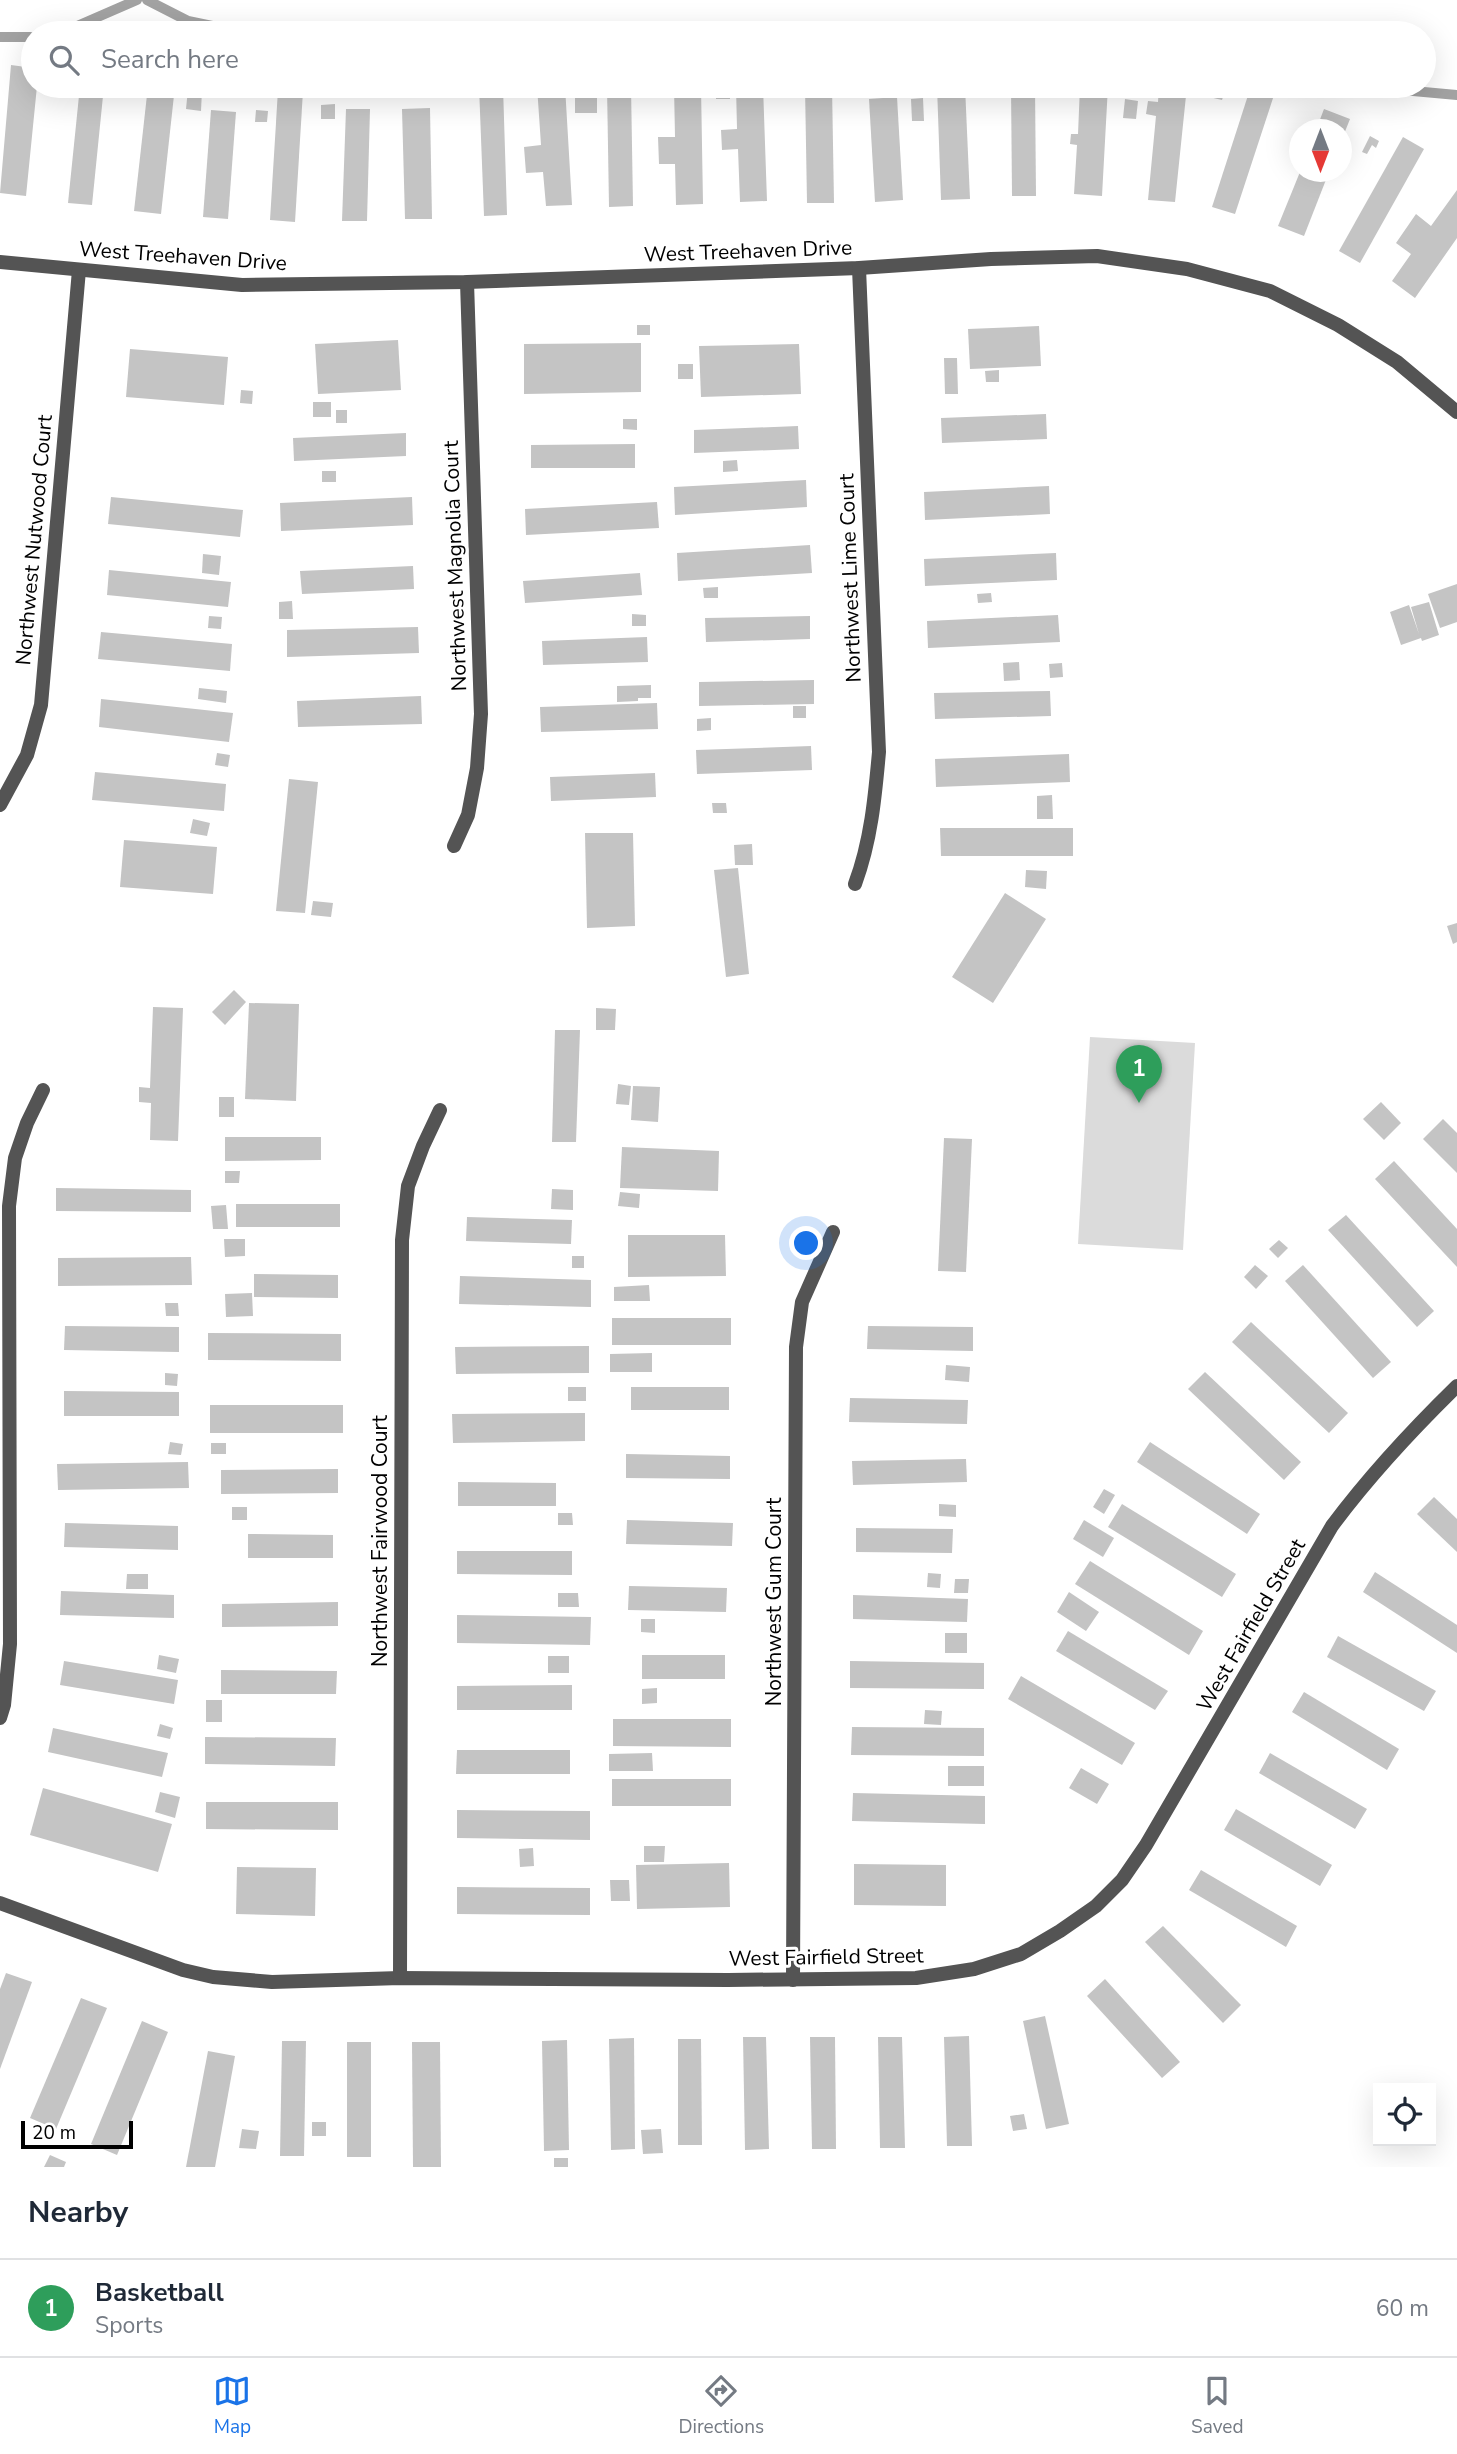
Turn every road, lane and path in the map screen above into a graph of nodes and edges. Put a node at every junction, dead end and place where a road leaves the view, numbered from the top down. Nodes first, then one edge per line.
1 (0, 262) edge
2 (859, 268) junction
3 (79, 270) junction
4 (467, 282) junction
5 (1457, 412) edge
6 (0, 805) edge
7 (454, 846) dead end
8 (855, 884) dead end
9 (43, 1090) dead end
10 (440, 1110) dead end
11 (833, 1232) dead end
12 (1457, 1386) edge
13 (0, 1718) edge
14 (0, 1903) edge
15 (400, 1978) junction
16 (793, 1980) junction

1 - 3 lane, West Treehaven Drive
2 - 4 lane, West Treehaven Drive
2 - 5 lane, West Treehaven Drive
2 - 8 lane, Northwest Lime Court
3 - 4 lane, West Treehaven Drive
3 - 6 lane, Northwest Nutwood Court
4 - 7 lane, Northwest Magnolia Court
9 - 13 lane
10 - 15 lane, Northwest Fairwood Court
11 - 16 lane, Northwest Gum Court
12 - 16 lane, West Fairfield Street
14 - 15 lane, West Fairfield Street
15 - 16 lane, West Fairfield Street

